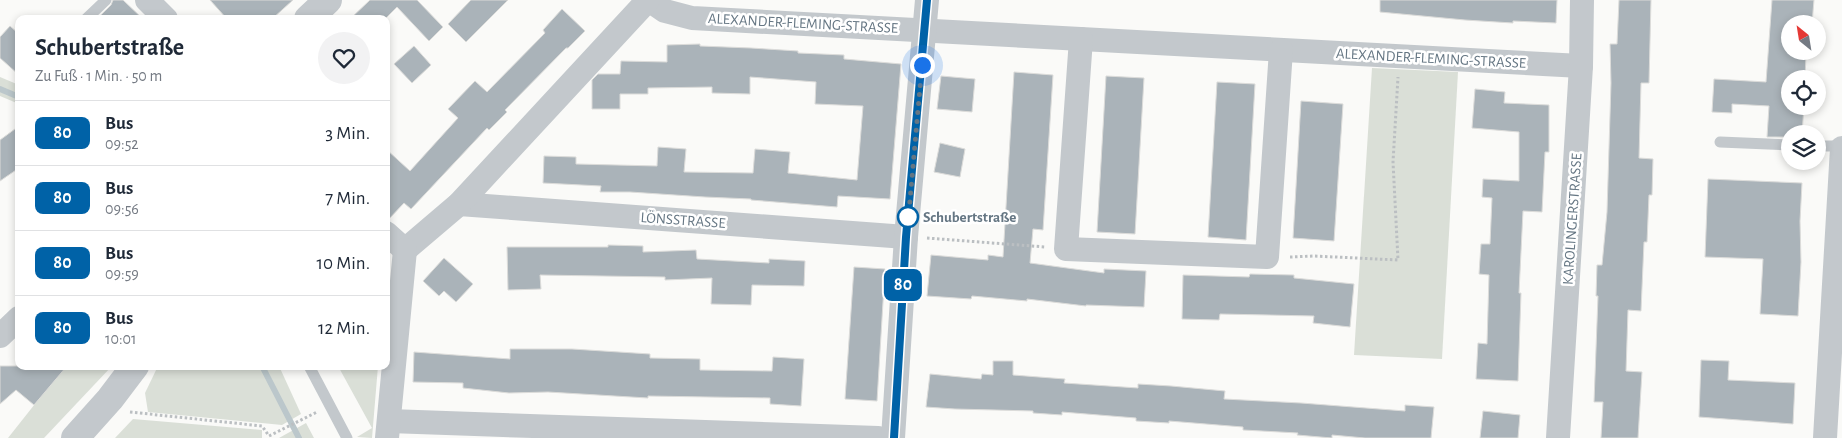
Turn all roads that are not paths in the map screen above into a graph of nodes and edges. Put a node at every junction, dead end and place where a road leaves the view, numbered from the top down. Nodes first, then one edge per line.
1 (106, 0) edge
2 (147, 0) edge
3 (328, 0) edge
4 (649, 0) edge
5 (927, 0) edge
6 (1582, 0) edge
7 (90, 15) edge
8 (162, 15) edge
9 (312, 15) edge
10 (925, 29) junction
11 (1081, 39) junction
12 (1281, 50) junction
13 (1581, 66) junction
14 (1720, 142) dead end
15 (1781, 145) edge
16 (1826, 146) edge
17 (1842, 147) edge
18 (459, 204) junction
19 (1840, 224) edge
20 (390, 237) edge
21 (906, 237) junction
22 (405, 250) junction
23 (1837, 307) edge
24 (15, 322) edge
25 (0, 336) edge
26 (133, 370) edge
27 (311, 370) edge
28 (388, 429) edge
29 (75, 438) edge
30 (347, 438) edge
31 (878, 438) edge
32 (894, 438) edge
33 (1558, 438) edge
34 (1825, 438) edge

1 - 7 lane
2 - 8 street
3 - 9 street
4 - 10 street, ALEXANDER-FLEMING-STRASSE
4 - 18 street, ALEXANDER-FLEMING-STRASSE
5 - 10 street
6 - 13 street, KAROLINGERSTRASSE
10 - 11 street, ALEXANDER-FLEMING-STRASSE
10 - 21 street
11 - 12 street, ALEXANDER-FLEMING-STRASSE
11 - 12 street
12 - 13 street, ALEXANDER-FLEMING-STRASSE
13 - 33 street, KAROLINGERSTRASSE
14 - 15 lane
16 - 17 lane
17 - 19 street
18 - 21 street, LÖNSSTRASSE
18 - 22 street, ALEXANDER-FLEMING-STRASSE
19 - 23 street
20 - 22 street
21 - 32 street
22 - 28 street
23 - 34 street
24 - 25 street
26 - 29 street
27 - 30 lane
28 - 31 street

